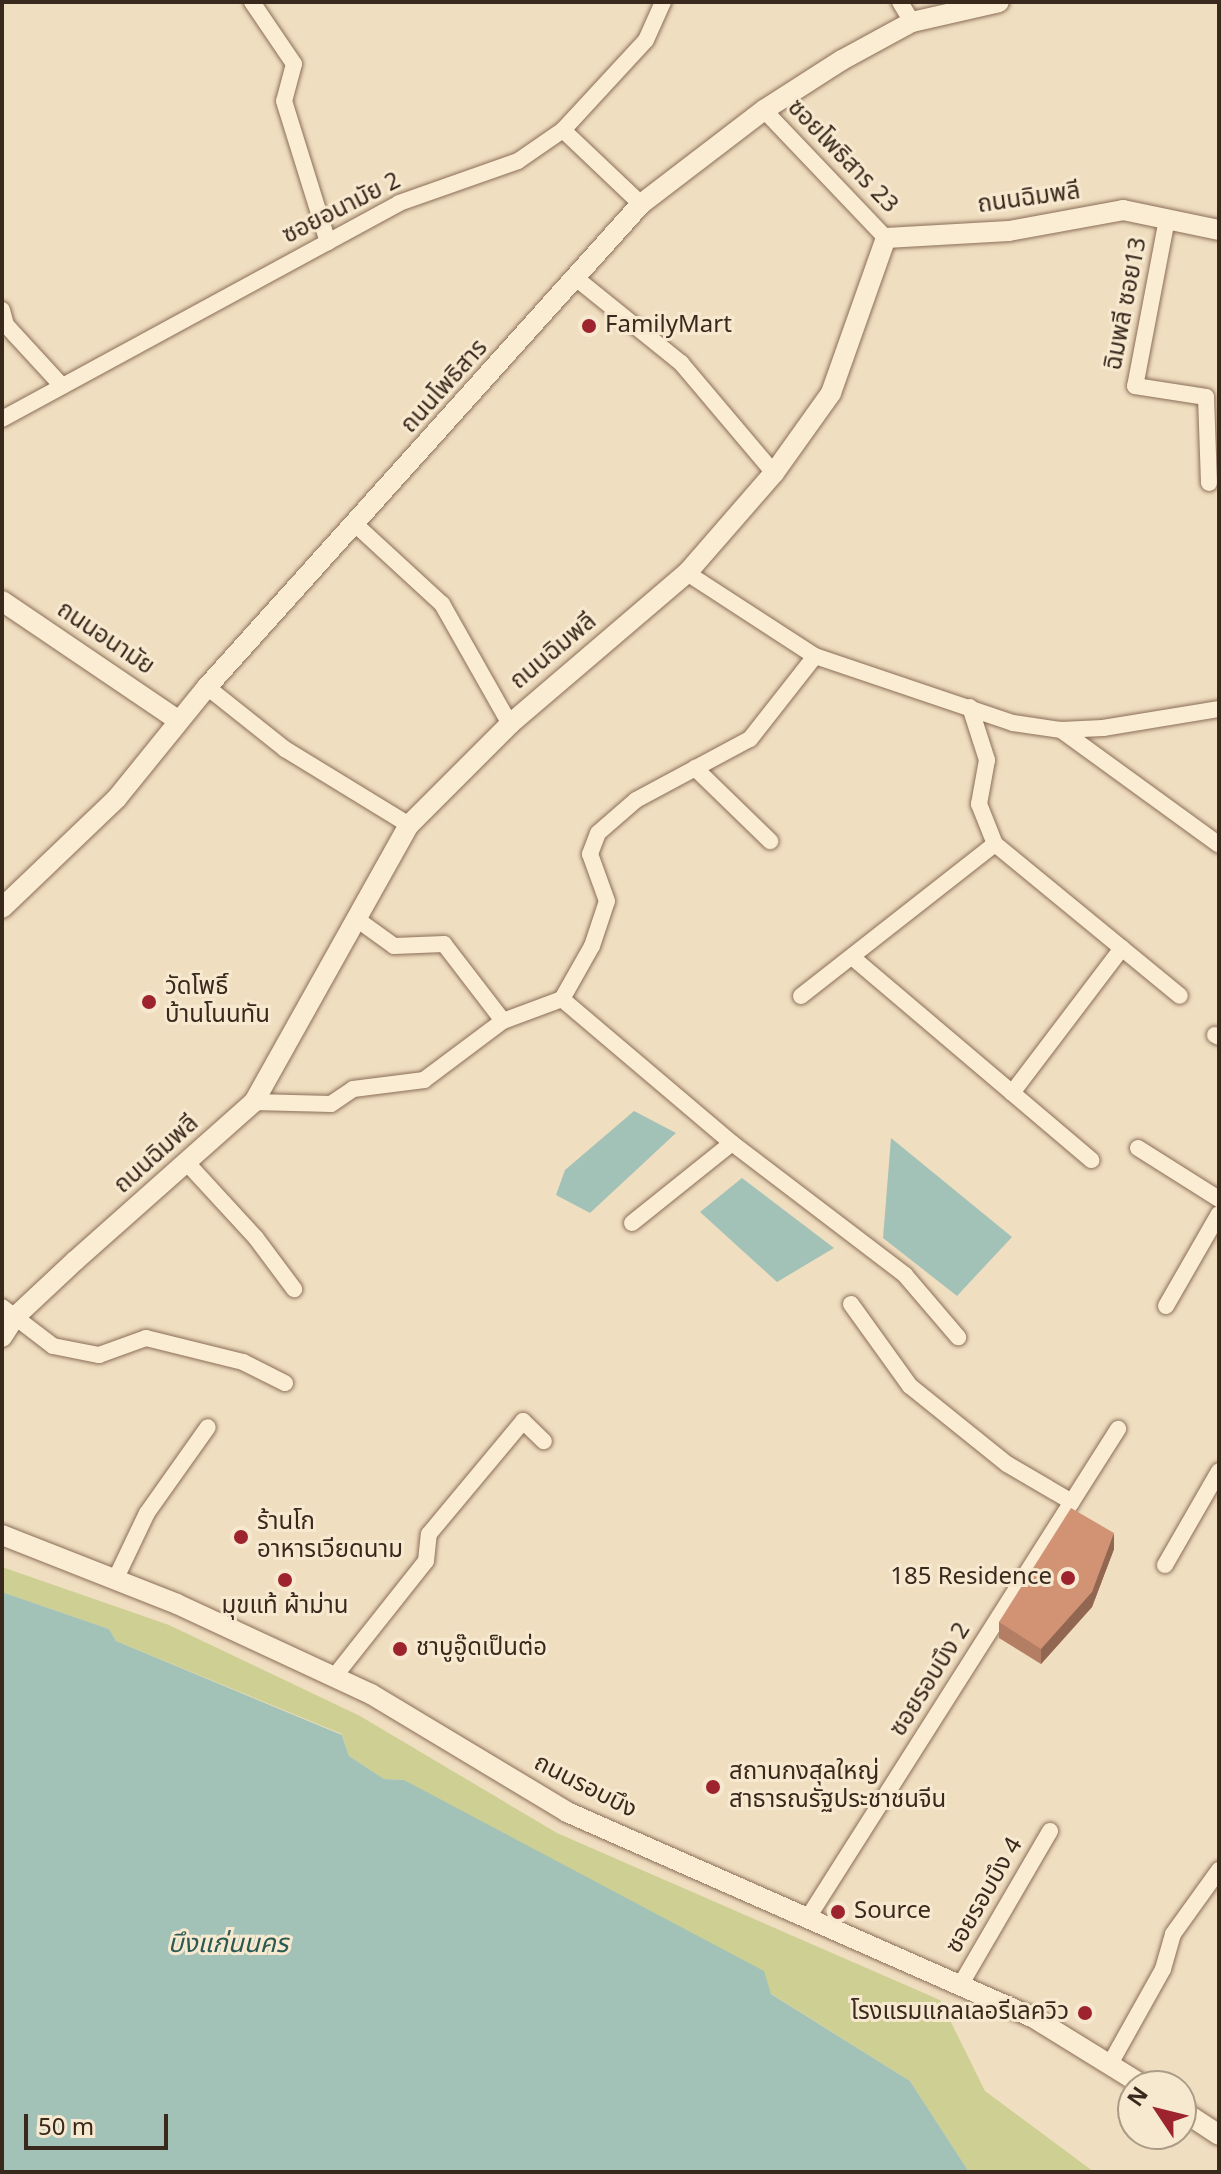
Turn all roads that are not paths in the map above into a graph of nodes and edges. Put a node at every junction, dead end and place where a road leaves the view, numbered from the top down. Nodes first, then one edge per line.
1 (252, 2) edge
2 (663, 2) edge
3 (900, 2) edge
4 (999, 2) edge
5 (912, 22) junction
6 (764, 110) junction
7 (563, 130) junction
8 (641, 204) junction
9 (1167, 219) junction
10 (1219, 230) edge
11 (886, 238) junction
12 (328, 242) junction
13 (577, 279) junction
14 (3, 322) edge
15 (62, 386) junction
16 (2, 419) edge
17 (774, 473) junction
18 (1209, 483) dead end
19 (355, 524) junction
20 (687, 573) junction
21 (2, 601) edge
22 (815, 656) junction
23 (207, 687) junction
24 (970, 707) junction
25 (1219, 709) edge
26 (178, 720) junction
27 (510, 724) junction
28 (1061, 730) junction
29 (695, 768) junction
30 (409, 825) junction
31 (770, 841) dead end
32 (995, 844) junction
33 (1219, 845) edge
34 (2, 908) edge
35 (358, 920) junction
36 (1122, 948) junction
37 (852, 957) junction
38 (801, 996) dead end
39 (1180, 996) dead end
40 (562, 999) junction
41 (503, 1021) junction
42 (1012, 1093) junction
43 (254, 1102) junction
44 (732, 1143) junction
45 (1138, 1148) dead end
46 (1091, 1160) dead end
47 (188, 1164) junction
48 (1219, 1199) edge
49 (1219, 1214) edge
50 (632, 1223) dead end
51 (294, 1289) dead end
52 (851, 1304) dead end
53 (1166, 1306) dead end
54 (8, 1312) edge
55 (2, 1337) edge
56 (958, 1337) dead end
57 (285, 1383) dead end
58 (208, 1427) dead end
59 (1118, 1429) dead end
60 (544, 1441) dead end
61 (1219, 1471) edge
62 (1072, 1502) junction
63 (2, 1535) edge
64 (1165, 1565) dead end
65 (115, 1580) junction
66 (334, 1677) junction
67 (1050, 1831) dead end
68 (1219, 1870) edge
69 (809, 1916) junction
70 (961, 1984) junction
71 (1110, 2064) junction
72 (1119, 2070) edge
73 (1197, 2121) edge
74 (1219, 2135) edge

1 - 12 street
2 - 7 street, ซอยอนามัย 2
3 - 5 street
4 - 5 street, ถนนโพธิสาร
5 - 6 street, ถนนโพธิสาร
6 - 8 street, ถนนโพธิสาร
6 - 11 street, ซอยโพธิสาร 23
7 - 8 street
7 - 12 street, ซอยอนามัย 2
8 - 13 street, ถนนโพธิสาร
9 - 10 street, ถนนฉิมพลี
9 - 11 street, ถนนฉิมพลี
9 - 18 street, ฉิมพลี ซอย13
11 - 17 street, ถนนฉิมพลี
12 - 15 street, ซอยอนามัย 2
13 - 17 street
13 - 19 street, ถนนโพธิสาร
14 - 15 street
15 - 16 street, ซอยอนามัย 2
17 - 20 street, ถนนฉิมพลี
19 - 23 street, ถนนโพธิสาร
19 - 27 street
20 - 22 street
20 - 27 street, ถนนฉิมพลี
21 - 26 street, ถนนอนามัย
22 - 24 street
22 - 29 street
23 - 26 street, ถนนโพธิสาร
23 - 30 street
24 - 28 street
24 - 32 street
25 - 28 street
26 - 34 street, ถนนโพธิสาร
27 - 30 street, ถนนฉิมพลี
28 - 33 street
29 - 31 street
29 - 40 street
30 - 35 street, ถนนฉิมพลี
32 - 36 street
32 - 37 street
35 - 41 street
35 - 43 street, ถนนฉิมพลี
36 - 39 street
36 - 42 street
37 - 38 street
37 - 42 street
40 - 41 street
40 - 44 street
41 - 43 street
42 - 46 street
43 - 47 street, ถนนฉิมพลี
44 - 50 street
44 - 56 street
45 - 48 street
47 - 51 street
47 - 54 street, ถนนฉิมพลี
49 - 53 street
52 - 62 street
54 - 55 street, ถนนฉิมพลี
54 - 57 street
58 - 65 street
59 - 62 street, ซอยรอบบึง 2
60 - 66 street
61 - 64 street
62 - 69 street, ซอยรอบบึง 2
63 - 65 street, ถนนรอบบึง
65 - 66 street, ถนนรอบบึง
66 - 69 street, ถนนรอบบึง
67 - 70 street, ซอยรอบบึง 4
68 - 71 street
69 - 70 street, ถนนรอบบึง
70 - 71 street, ถนนรอบบึง
71 - 72 street, ถนนรอบบึง
73 - 74 street

